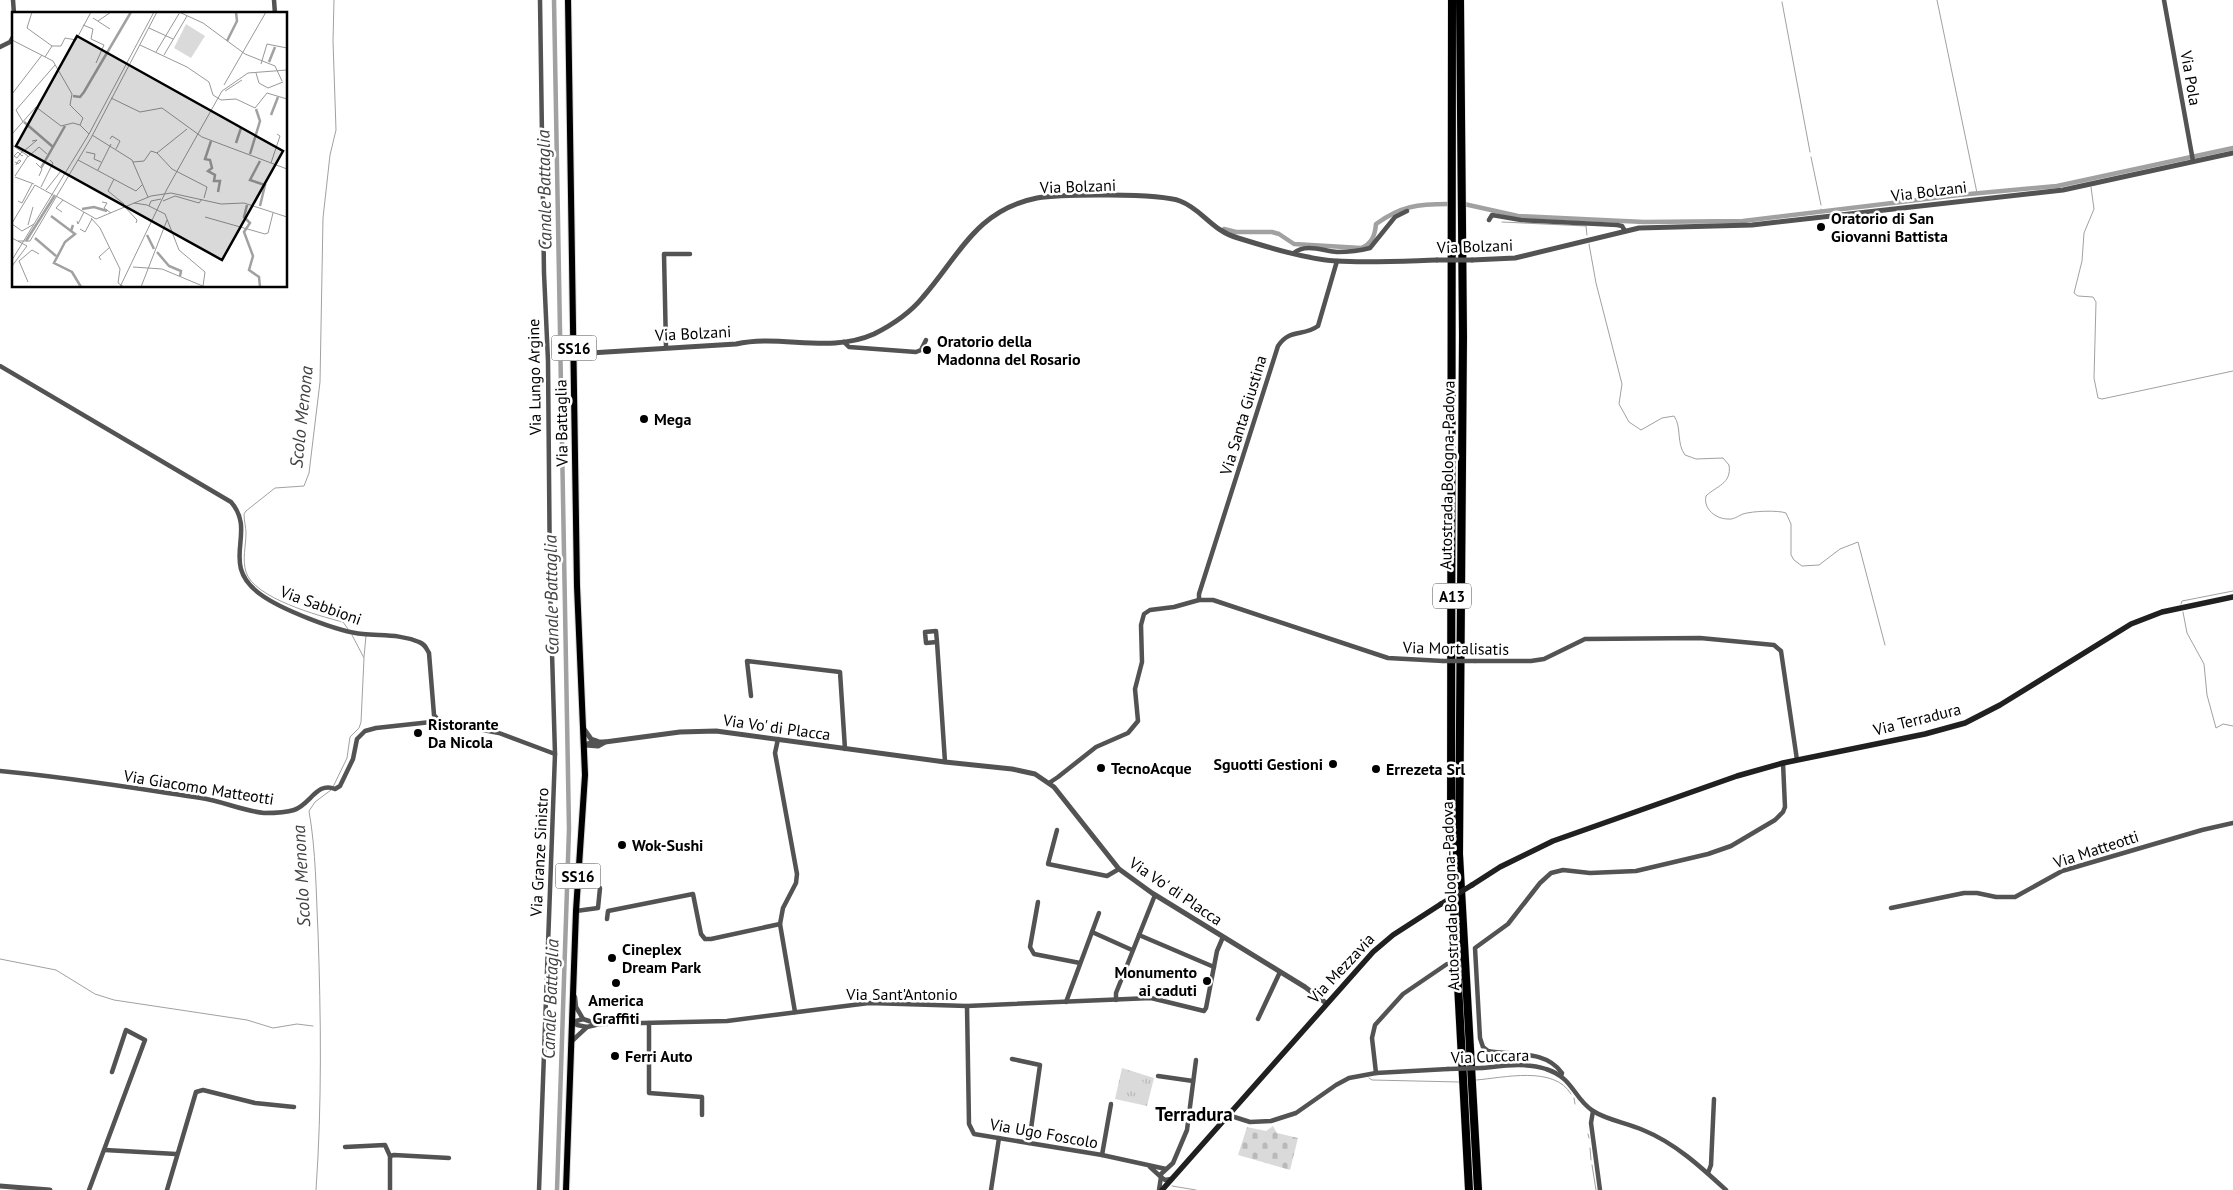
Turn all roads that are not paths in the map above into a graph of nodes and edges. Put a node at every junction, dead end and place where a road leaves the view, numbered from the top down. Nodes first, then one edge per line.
1 (540, 0) edge
2 (568, 0) edge
3 (1460, 0) edge
4 (2164, 0) edge
5 (1452, 1) edge
6 (12, 38) edge
7 (0, 47) edge
8 (2233, 153) edge
9 (2192, 157) junction
10 (1407, 211) dead end
11 (1489, 220) dead end
12 (1625, 231) junction
13 (1294, 253) junction
14 (690, 254) dead end
15 (1337, 261) junction
16 (926, 340) dead end
17 (844, 342) junction
18 (666, 347) junction
19 (574, 354) junction
20 (0, 366) edge
21 (2233, 597) edge
22 (1199, 600) junction
23 (937, 642) dead end
24 (751, 696) dead end
25 (436, 719) junction
26 (583, 727) junction
27 (778, 739) junction
28 (598, 743) junction
29 (584, 745) junction
30 (845, 749) junction
31 (555, 754) junction
32 (584, 759) junction
33 (1797, 760) junction
34 (945, 762) junction
35 (1783, 763) junction
36 (0, 771) edge
37 (1058, 777) junction
38 (1049, 783) junction
39 (1054, 787) junction
40 (2233, 823) edge
41 (1590, 828) joint
42 (1057, 830) dead end
43 (1119, 869) junction
44 (600, 888) dead end
45 (1155, 895) junction
46 (1038, 902) dead end
47 (1891, 908) dead end
48 (576, 910) junction
49 (1099, 913) dead end
50 (607, 919) dead end
51 (780, 924) junction
52 (1092, 932) junction
53 (1139, 935) junction
54 (1223, 938) junction
55 (1132, 950) junction
56 (1080, 963) junction
57 (1447, 964) dead end
58 (1214, 967) junction
59 (1280, 972) junction
60 (574, 994) junction
61 (1116, 1000) junction
62 (1066, 1002) junction
63 (1326, 1003) junction
64 (967, 1006) junction
65 (795, 1012) junction
66 (1258, 1018) dead end
67 (583, 1019) junction
68 (573, 1022) junction
69 (648, 1023) junction
70 (600, 1024) junction
71 (587, 1027) junction
72 (572, 1042) junction
73 (1012, 1060) dead end
74 (1196, 1060) dead end
75 (112, 1072) dead end
76 (1376, 1073) junction
77 (1158, 1076) dead end
78 (1561, 1076) junction
79 (1193, 1081) junction
80 (1714, 1099) dead end
81 (1111, 1104) dead end
82 (294, 1107) dead end
83 (1593, 1111) junction
84 (702, 1115) dead end
85 (1189, 1117) junction
86 (1226, 1118) junction
87 (999, 1138) junction
88 (1028, 1143) junction
89 (345, 1146) dead end
90 (105, 1150) junction
91 (176, 1154) junction
92 (1102, 1155) junction
93 (390, 1156) junction
94 (450, 1158) dead end
95 (1149, 1166) junction
96 (1166, 1169) junction
97 (1708, 1173) junction
98 (1161, 1177) junction
99 (1172, 1178) junction
100 (0, 1186) edge
101 (1164, 1189) edge
102 (50, 1190) edge
103 (89, 1190) edge
104 (167, 1190) edge
105 (390, 1190) edge
106 (539, 1190) edge
107 (566, 1190) edge
108 (991, 1190) edge
109 (1469, 1190) edge
110 (1478, 1190) edge
111 (1600, 1190) edge
112 (1726, 1190) edge

1 - 31 street, Via Lungo Argine
2 - 19 main road, Via Battaglia / SS16
3 - 110 highway, Autostrada Bologna-Padova / A13
4 - 9 street, Via Pola
5 - 109 highway, Autostrada Bologna-Padova / A13
6 - 7 street
8 - 9 street, Via Bolzani
9 - 12 street, Via Bolzani
10 - 13 street, Via Bolzani
11 - 12 street, Via Bolzani
12 - 15 street, Via Bolzani, bridge
13 - 15 street, Via Bolzani
13 - 17 street, Via Bolzani
14 - 18 street
15 - 22 street, Via Santa Giustina
16 - 17 street, Via Bolzani
17 - 18 street, Via Bolzani
18 - 19 street, Via Bolzani
19 - 26 main road, Via Battaglia / SS16
20 - 25 street, Via Sabbioni
21 - 33 main road, Via Terradura
22 - 33 street, Via Mortalisatis, bridge
22 - 37 street, Via Mortalisatis
23 - 34 street
24 - 30 street
25 - 31 street
25 - 36 street, Via Giacomo Matteotti
26 - 28 street
26 - 29 main road, SS16
27 - 28 street, Via Vo' di Placca
27 - 30 street, Via Vo' di Placca
27 - 51 street
28 - 29 street
28 - 32 street, Via Vo' di Placca
29 - 32 main road, SS16
30 - 34 street, Via Vo' di Placca
31 - 106 street, Via Granze Sinistro
32 - 48 main road, SS16
33 - 35 main road, Via Terradura
34 - 38 street, Via Vo' di Placca
35 - 41 main road, Via Terradura
35 - 78 street
37 - 38 street, Via Mortalisatis
37 - 39 street, Via Mortalisatis
38 - 39 street, Via Vo' di Placca
39 - 43 street, Via Vo' di Placca
40 - 47 street, Via Matteotti
41 - 63 main road, Via Mezzavia, bridge
42 - 43 street
43 - 45 street, Via Vo' di Placca
44 - 48 street
45 - 53 street
45 - 54 street, Via Vo' di Placca
46 - 56 street
48 - 60 main road, SS16
49 - 52 street
50 - 51 street
51 - 65 street
52 - 55 street
52 - 56 street
53 - 55 street
53 - 58 street
54 - 58 street
54 - 59 street, Via Vo' di Placca
55 - 61 street
56 - 62 street
57 - 76 street
58 - 61 street, Via Sant'Antonio
59 - 63 street, Via Vo' di Placca
59 - 66 street
60 - 67 street
60 - 68 main road, SS16
61 - 62 street, Via Sant'Antonio
62 - 64 street, Via Sant'Antonio
63 - 86 main road, Via Mezzavia
64 - 65 street, Via Sant'Antonio
64 - 87 street, Via Ugo Foscolo
65 - 69 street, Via Sant'Antonio
67 - 68 street
67 - 70 street, Via Sant'Antonio
68 - 71 street
68 - 72 main road, SS16
69 - 70 street, Via Sant'Antonio
69 - 84 street
70 - 71 street, Via Sant'Antonio
71 - 72 street
72 - 107 main road, SS16
73 - 88 street
74 - 79 street
75 - 90 street
76 - 78 street, Via Cuccara, bridge
76 - 86 street, Via Cuccara
77 - 79 street
78 - 83 street, Via Cuccara
79 - 85 street
80 - 97 street
81 - 92 street
82 - 91 street
83 - 97 street, Via Cuccara
83 - 111 street
85 - 86 street, Via Cuccara
85 - 96 street
86 - 99 main road, Via Mezzavia
87 - 88 street, Via Ugo Foscolo
87 - 108 street
88 - 92 street, Via Ugo Foscolo
89 - 93 street
90 - 91 street
90 - 103 street
91 - 104 street
92 - 95 street, Via Ugo Foscolo
93 - 94 street
93 - 105 street
95 - 96 street, Via Ugo Foscolo
95 - 98 street
96 - 98 street
97 - 112 street, Via Cuccara
98 - 99 street
98 - 101 street
99 - 101 main road, Via Mezzavia
100 - 102 street

